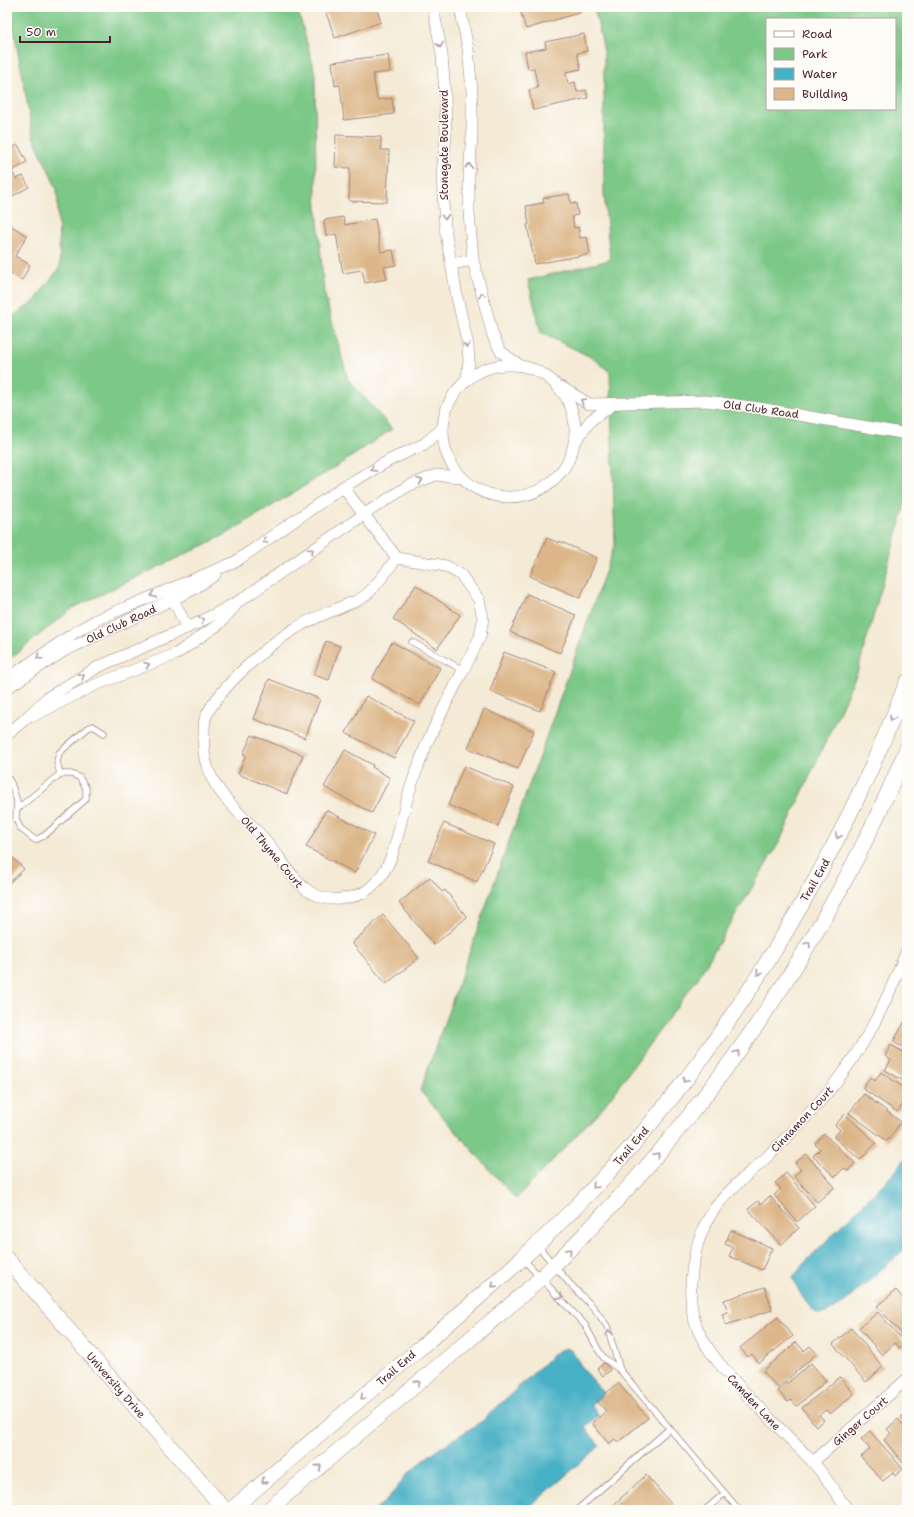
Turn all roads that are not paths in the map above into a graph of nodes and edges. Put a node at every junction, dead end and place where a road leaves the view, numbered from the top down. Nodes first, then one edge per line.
1 (433, 7) edge
2 (460, 7) edge
3 (473, 260) junction
4 (451, 264) junction
5 (518, 364) junction
6 (467, 378) junction
7 (556, 384) junction
8 (614, 404) junction
9 (443, 428) junction
10 (907, 434) edge
11 (574, 444) junction
12 (460, 477) junction
13 (343, 486) junction
14 (363, 515) junction
15 (396, 558) junction
16 (235, 562) junction
17 (174, 599) junction
18 (241, 600) junction
19 (187, 628) junction
20 (412, 642) dead end
21 (463, 670) junction
22 (907, 682) edge
23 (7, 683) edge
24 (7, 688) edge
25 (23, 721) junction
26 (104, 733) dead end
27 (7, 734) edge
28 (907, 748) edge
29 (60, 774) junction
30 (7, 777) edge
31 (16, 809) junction
32 (907, 950) edge
33 (537, 1245) junction
34 (523, 1259) junction
35 (7, 1260) edge
36 (554, 1266) junction
37 (541, 1278) junction
38 (691, 1279) joint
39 (620, 1370) junction
40 (907, 1379) edge
41 (669, 1429) junction
42 (813, 1462) junction
43 (725, 1493) junction
44 (225, 1510) edge
45 (231, 1510) edge
46 (268, 1510) edge
47 (577, 1510) edge
48 (705, 1510) edge
49 (739, 1510) edge
50 (848, 1510) edge

1 -> 4 street, Stonegate Boulevard
3 -> 2 street
3 - 4 street
5 -> 3 street
4 -> 6 street, Stonegate Boulevard
5 - 6 street
5 - 7 street
6 - 9 street
8 -> 7 street, Old Club Road
7 - 11 street
8 - 10 street, Old Club Road
8 - 11 street
9 - 12 street
9 -> 13 street, Old Club Road
11 - 12 street
14 -> 12 street
13 - 14 street
13 -> 16 street, Old Club Road
14 - 15 street
18 -> 14 street
15 - 21 street, Old Thyme Court
15 - 21 street, Old Thyme Court
16 - 17 street, Old Club Road
16 -> 23 street, Old Club Road
17 - 19 street
17 - 24 street, Old Club Road
19 -> 18 street
25 -> 18 street
25 -> 19 street
20 - 21 lane
22 -> 33 street, Trail End
25 - 27 street
26 - 29 lane
36 -> 28 street
29 - 31 lane
29 - 31 lane
30 - 31 lane
32 - 38 street, Cinnamon Court
33 - 34 street, Trail End
33 - 36 lane
34 - 37 lane
34 -> 45 street, Trail End
35 - 44 street, University Drive
36 - 37 street
39 -> 36 lane
37 -> 39 lane
46 -> 37 street
38 - 42 street, Camden Lane
39 - 41 lane
40 - 42 street, Ginger Court
41 - 43 lane
41 - 47 lane
42 - 50 street, Camden Lane
43 - 48 lane
43 - 49 lane

